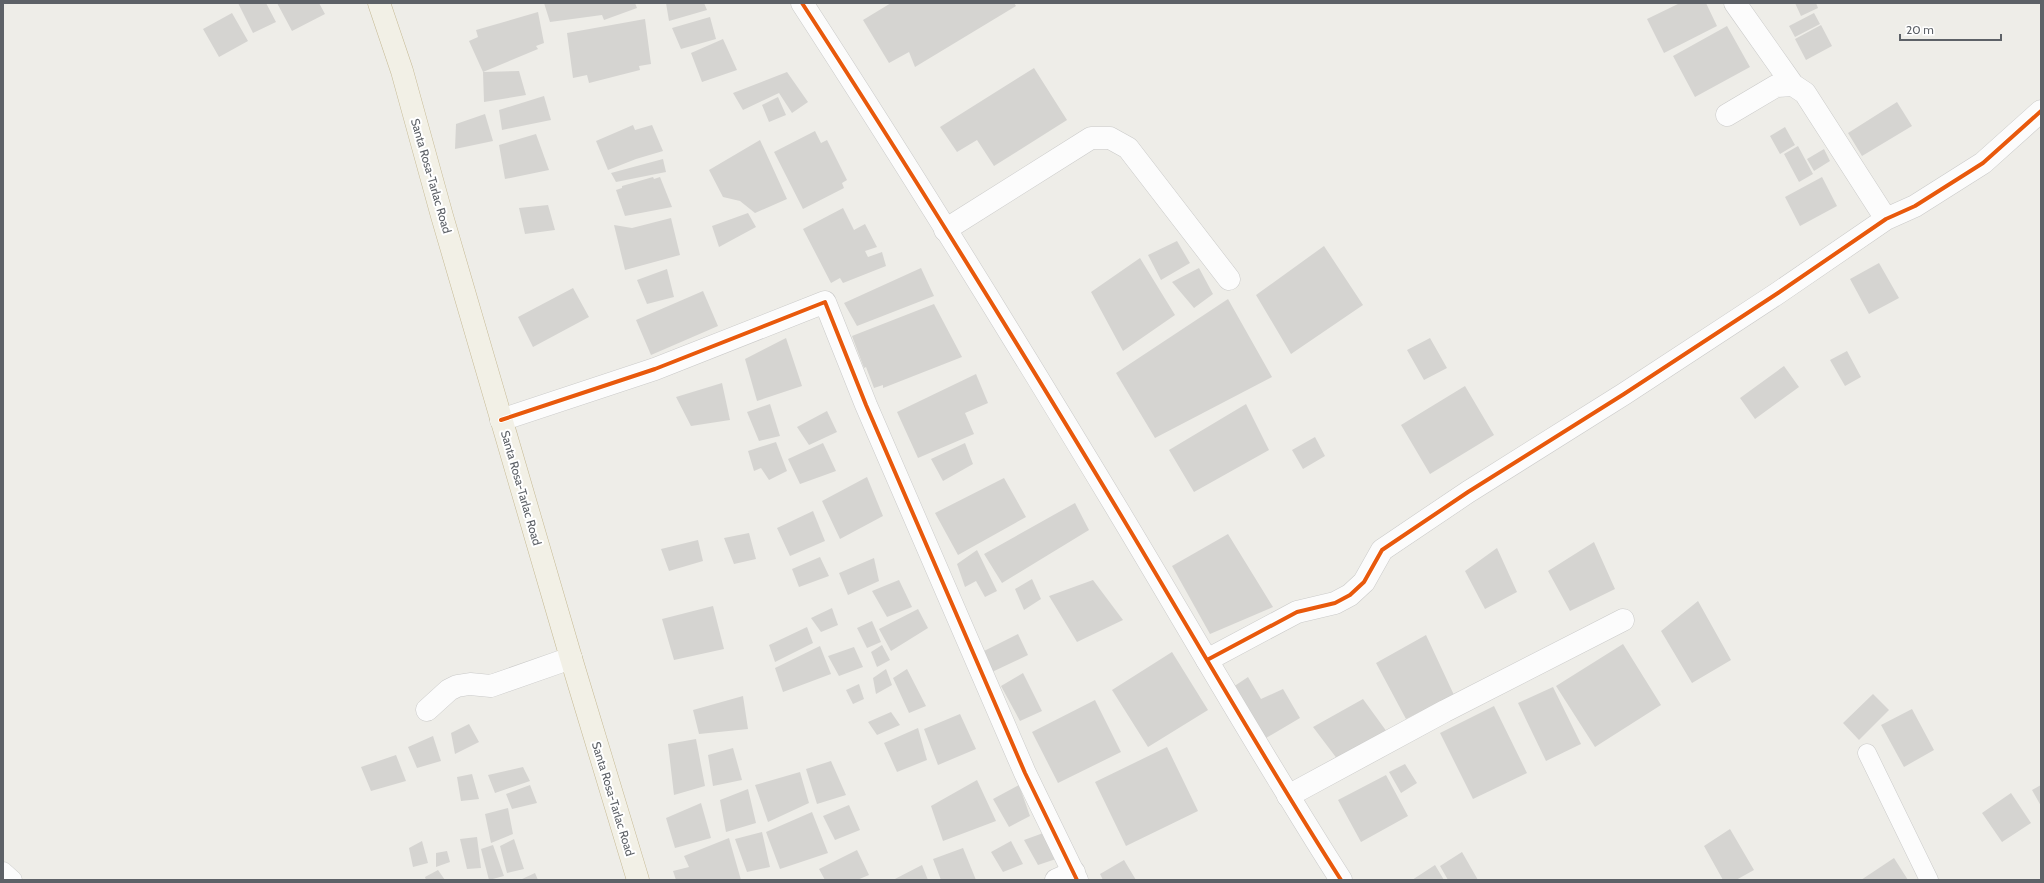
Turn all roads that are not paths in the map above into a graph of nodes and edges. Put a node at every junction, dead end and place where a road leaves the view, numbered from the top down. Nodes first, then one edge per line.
1 (379, 3) edge
2 (802, 3) edge
3 (1735, 3) edge
4 (1793, 85) junction
5 (2041, 111) edge
6 (1727, 115) dead end
7 (1886, 219) junction
8 (945, 230) junction
9 (1229, 279) dead end
10 (502, 420) junction
11 (1623, 620) dead end
12 (571, 658) junction
13 (1207, 660) junction
14 (427, 710) dead end
15 (1867, 753) dead end
16 (1288, 796) junction
17 (3, 871) edge
18 (1069, 878) edge
19 (13, 880) edge
20 (638, 880) edge
21 (1341, 880) edge
22 (1929, 880) edge

1 - 10 highway, Santa Rosa-Tarlac Road
2 - 8 street
3 - 4 street
4 - 6 street
4 - 7 street
5 - 7 street
7 - 13 street
8 - 9 street
8 - 13 street
10 - 12 highway, Santa Rosa-Tarlac Road
10 - 18 street
11 - 16 street
12 - 14 street
12 - 20 highway, Santa Rosa-Tarlac Road
13 - 16 street
15 - 22 lane
16 - 21 street
17 - 19 lane

